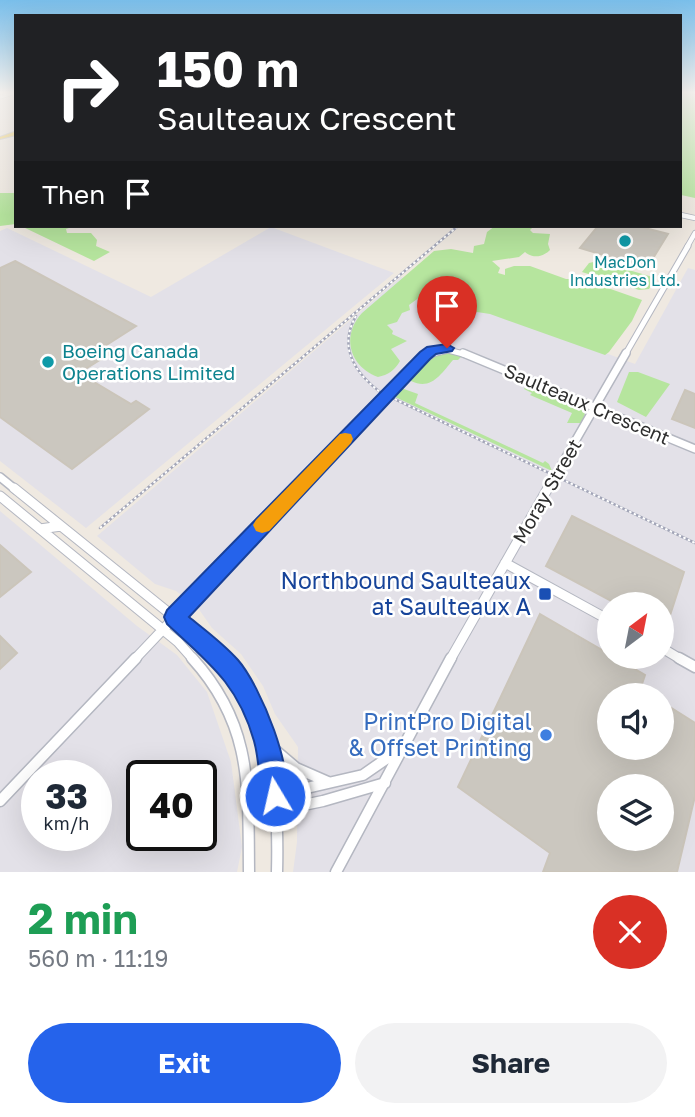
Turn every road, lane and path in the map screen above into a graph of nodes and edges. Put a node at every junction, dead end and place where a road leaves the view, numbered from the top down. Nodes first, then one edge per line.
1 (695, 233) edge
2 (594, 407) junction
3 (695, 449) edge
4 (0, 477) edge
5 (0, 496) edge
6 (61, 526) junction
7 (40, 529) junction
8 (505, 563) junction
9 (597, 613) edge
10 (174, 617) junction
11 (163, 630) junction
12 (674, 655) edge
13 (695, 667) edge
14 (267, 743) junction
15 (401, 749) junction
16 (332, 783) junction
17 (385, 783) junction
18 (275, 796) junction
19 (0, 801) edge
20 (250, 801) junction
21 (277, 811) junction
22 (250, 816) junction
23 (249, 872) edge
24 (276, 872) edge
25 (336, 872) edge

1 - 2 street, Moray Street
2 - 3 street, Saulteaux Crescent
2 - 8 street, Moray Street
2 - 10 street, Saulteaux Crescent
4 - 6 street
5 - 7 street
6 - 7 street
6 - 10 street
7 - 11 street
8 - 9 street
8 - 15 street, Moray Street
10 - 11 street, Saulteaux Crescent
10 - 14 street
11 - 19 street, Saulteaux Crescent
11 - 20 street
12 - 13 street
14 - 16 street
14 - 18 street
15 - 16 street, Moray Street
15 - 17 street, Moray Street
16 - 18 street, Moray Street
17 - 21 street
17 - 25 street, Moray Street
18 - 20 street, Moray Street
18 - 21 street
20 - 22 street
21 - 22 street
21 - 24 street
22 - 23 street

